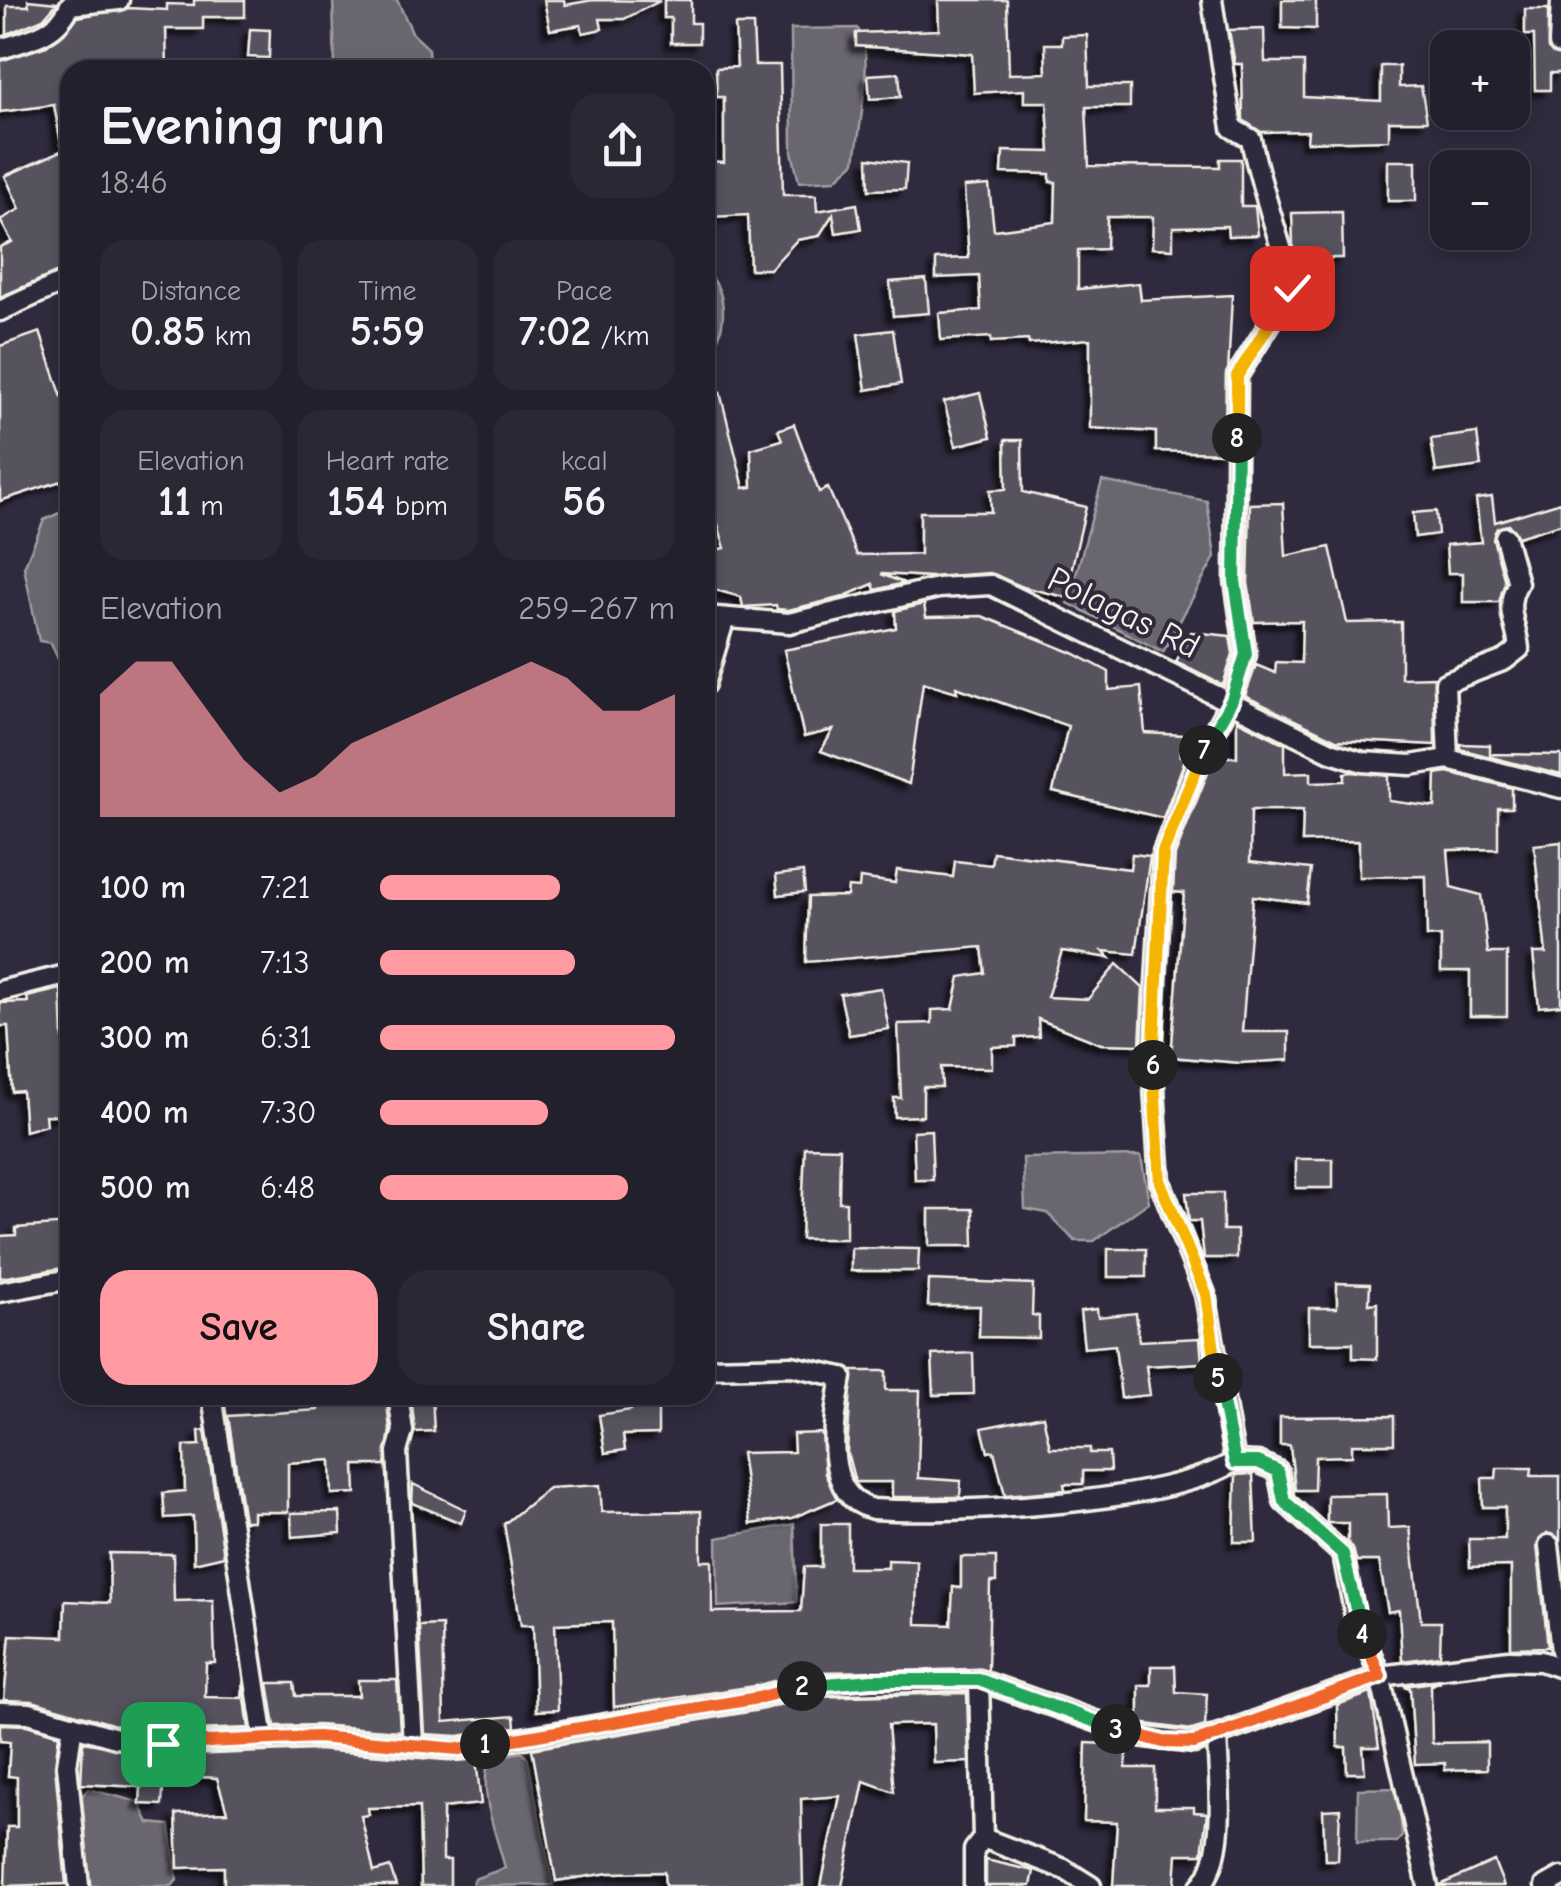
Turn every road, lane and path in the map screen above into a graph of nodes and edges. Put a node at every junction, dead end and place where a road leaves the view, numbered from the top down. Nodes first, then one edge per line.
1 (119, 0) edge
2 (1212, 0) edge
3 (1561, 2) edge
4 (1560, 44) edge
5 (0, 49) edge
6 (60, 283) edge
7 (0, 310) edge
8 (1505, 537) dead end
9 (715, 618) edge
10 (1232, 700) junction
11 (1448, 759) junction
12 (1561, 788) edge
13 (60, 976) edge
14 (0, 991) edge
15 (60, 1281) edge
16 (0, 1292) edge
17 (715, 1368) edge
18 (214, 1405) edge
19 (399, 1405) edge
20 (1235, 1462) junction
21 (1549, 1545) dead end
22 (1561, 1651) edge
23 (1561, 1668) edge
24 (1380, 1676) junction
25 (979, 1680) junction
26 (0, 1712) edge
27 (73, 1725) junction
28 (1217, 1735) junction
29 (264, 1740) junction
30 (413, 1745) junction
31 (982, 1838) junction
32 (1561, 1878) edge
33 (79, 1886) edge
34 (974, 1886) edge
35 (1091, 1886) edge
36 (1200, 1886) edge
37 (1428, 1886) edge
38 (1545, 1886) edge

1 - 5 street
2 - 10 street
3 - 4 street
6 - 7 street
8 - 11 street
9 - 10 street, Polagas Rd
10 - 11 street, Polagas Rd
10 - 20 street
11 - 12 street, Polagas Rd
13 - 14 street
15 - 16 street
17 - 20 street
18 - 29 street
19 - 30 street
20 - 24 street
21 - 22 street
23 - 24 street
24 - 28 street
24 - 37 street
25 - 28 street
25 - 30 street
25 - 31 street
26 - 27 street
27 - 29 street
27 - 33 street
28 - 36 street
29 - 30 street
31 - 34 street
31 - 35 street
32 - 38 street

